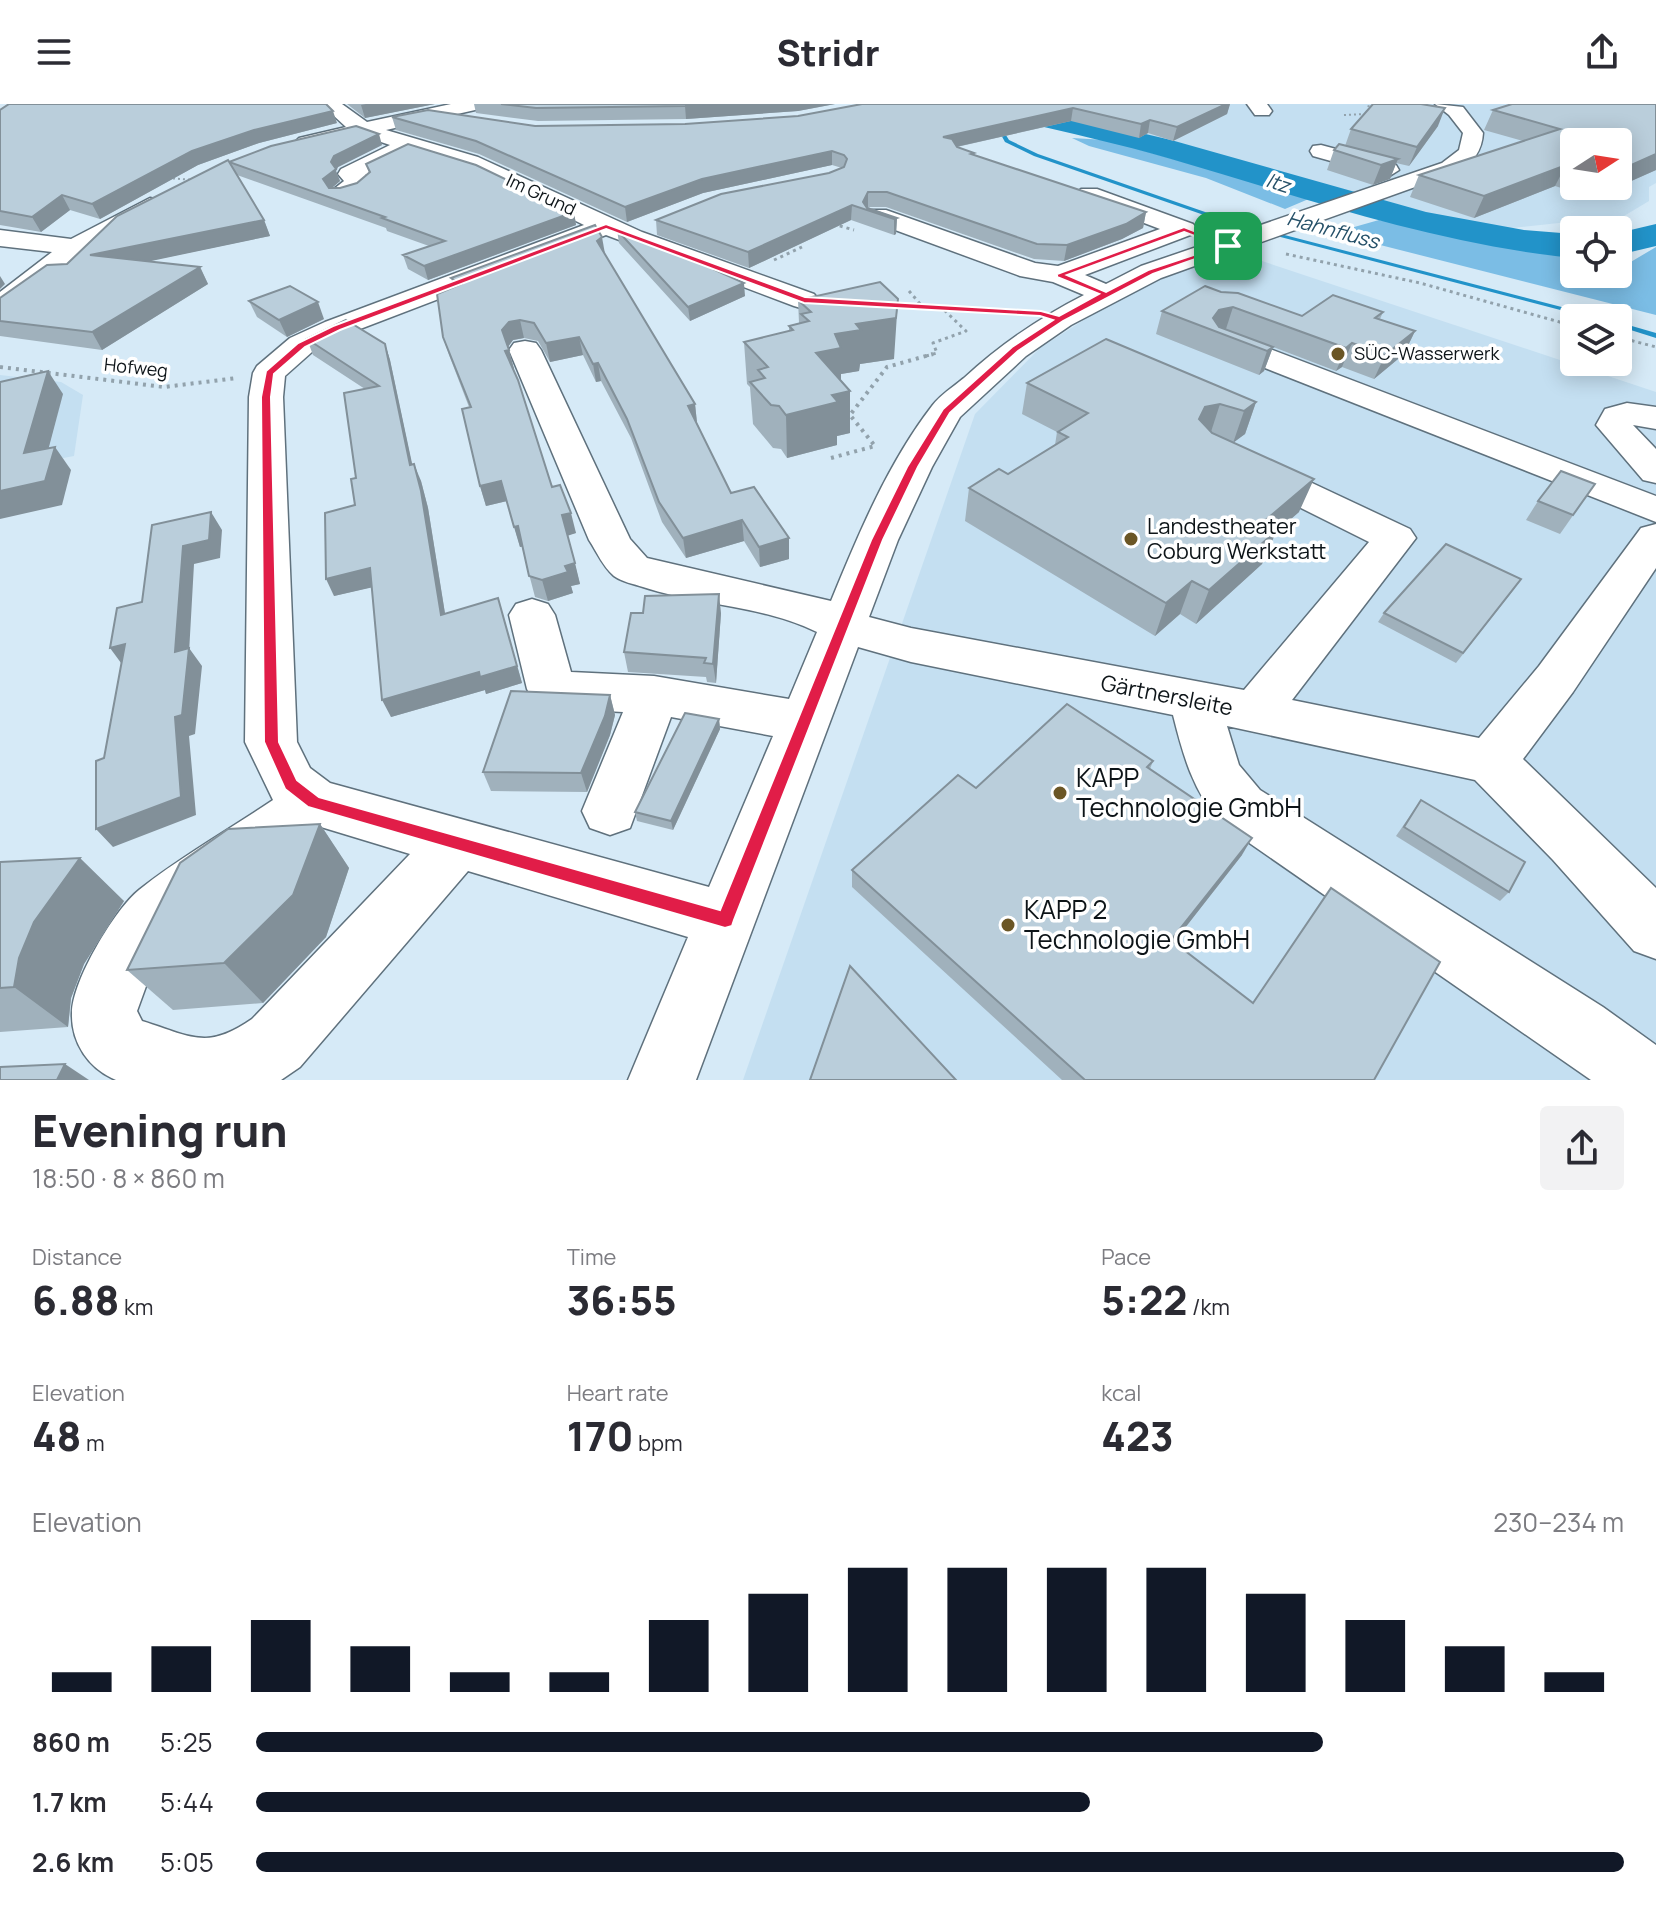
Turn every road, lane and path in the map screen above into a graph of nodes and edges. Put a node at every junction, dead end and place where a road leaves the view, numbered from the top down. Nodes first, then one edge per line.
1 (331, 104) edge
2 (1369, 104) edge
3 (1445, 104) edge
4 (475, 114) edge
5 (1344, 115) dead end
6 (367, 129) junction
7 (408, 145) junction
8 (290, 146) edge
9 (1321, 151) dead end
10 (164, 178) edge
11 (1424, 179) junction
12 (194, 180) joint
13 (1071, 188) edge
14 (342, 192) edge
15 (877, 215) edge
16 (652, 224) dead end
17 (1184, 229) junction
18 (617, 231) junction
19 (0, 238) edge
20 (1236, 243) junction
21 (75, 247) junction
22 (1151, 272) junction
23 (1197, 290) edge
24 (909, 291) dead end
25 (1075, 296) junction
26 (804, 300) edge
27 (893, 304) edge
28 (921, 305) junction
29 (0, 306) edge
30 (941, 307) junction
31 (1560, 322) edge
32 (1225, 341) edge
33 (1632, 341) edge
34 (1656, 347) edge
35 (525, 350) dead end
36 (0, 367) edge
37 (269, 373) junction
38 (1656, 418) edge
39 (1223, 456) edge
40 (831, 458) dead end
41 (1656, 472) edge
42 (1656, 510) edge
43 (1656, 537) edge
44 (532, 615) dead end
45 (843, 626) junction
46 (654, 695) junction
47 (1195, 702) junction
48 (1255, 712) junction
49 (806, 722) junction
50 (1491, 762) junction
51 (314, 802) junction
52 (610, 811) dead end
53 (456, 844) junction
54 (725, 920) junction
55 (1656, 930) edge
56 (662, 1080) edge
57 (1647, 1080) edge

1 - 6 street, Im Grund
2 - 5 path
3 - 11 street
4 - 6 street
6 - 7 street, Im Grund
6 - 8 street
7 - 14 street
7 - 18 street, Im Grund
9 - 11 street
10 - 12 path
11 - 20 street
12 - 21 street
13 - 17 street
15 - 25 street
16 - 18 street
17 - 20 street
17 - 25 street
18 - 26 street, Im Grund
18 - 37 street
19 - 21 street
20 - 22 street
20 - 31 path
21 - 29 street
22 - 23 street
22 - 25 street
24 - 28 path
25 - 30 path
25 - 45 street
27 - 28 path
28 - 30 path
30 - 40 path
32 - 42 street
33 - 34 path
35 - 45 street, Gärtnersleite
36 - 37 path, Hofweg
37 - 51 street
38 - 41 street
39 - 48 street
43 - 50 street
44 - 46 street
45 - 47 street, Gärtnersleite
45 - 49 street
46 - 49 street
46 - 52 street
47 - 48 street, Gärtnersleite
47 - 57 street
48 - 50 street, Gärtnersleite
49 - 54 street
50 - 55 street
51 - 53 street
51 - 53 street
53 - 54 street
54 - 56 street

